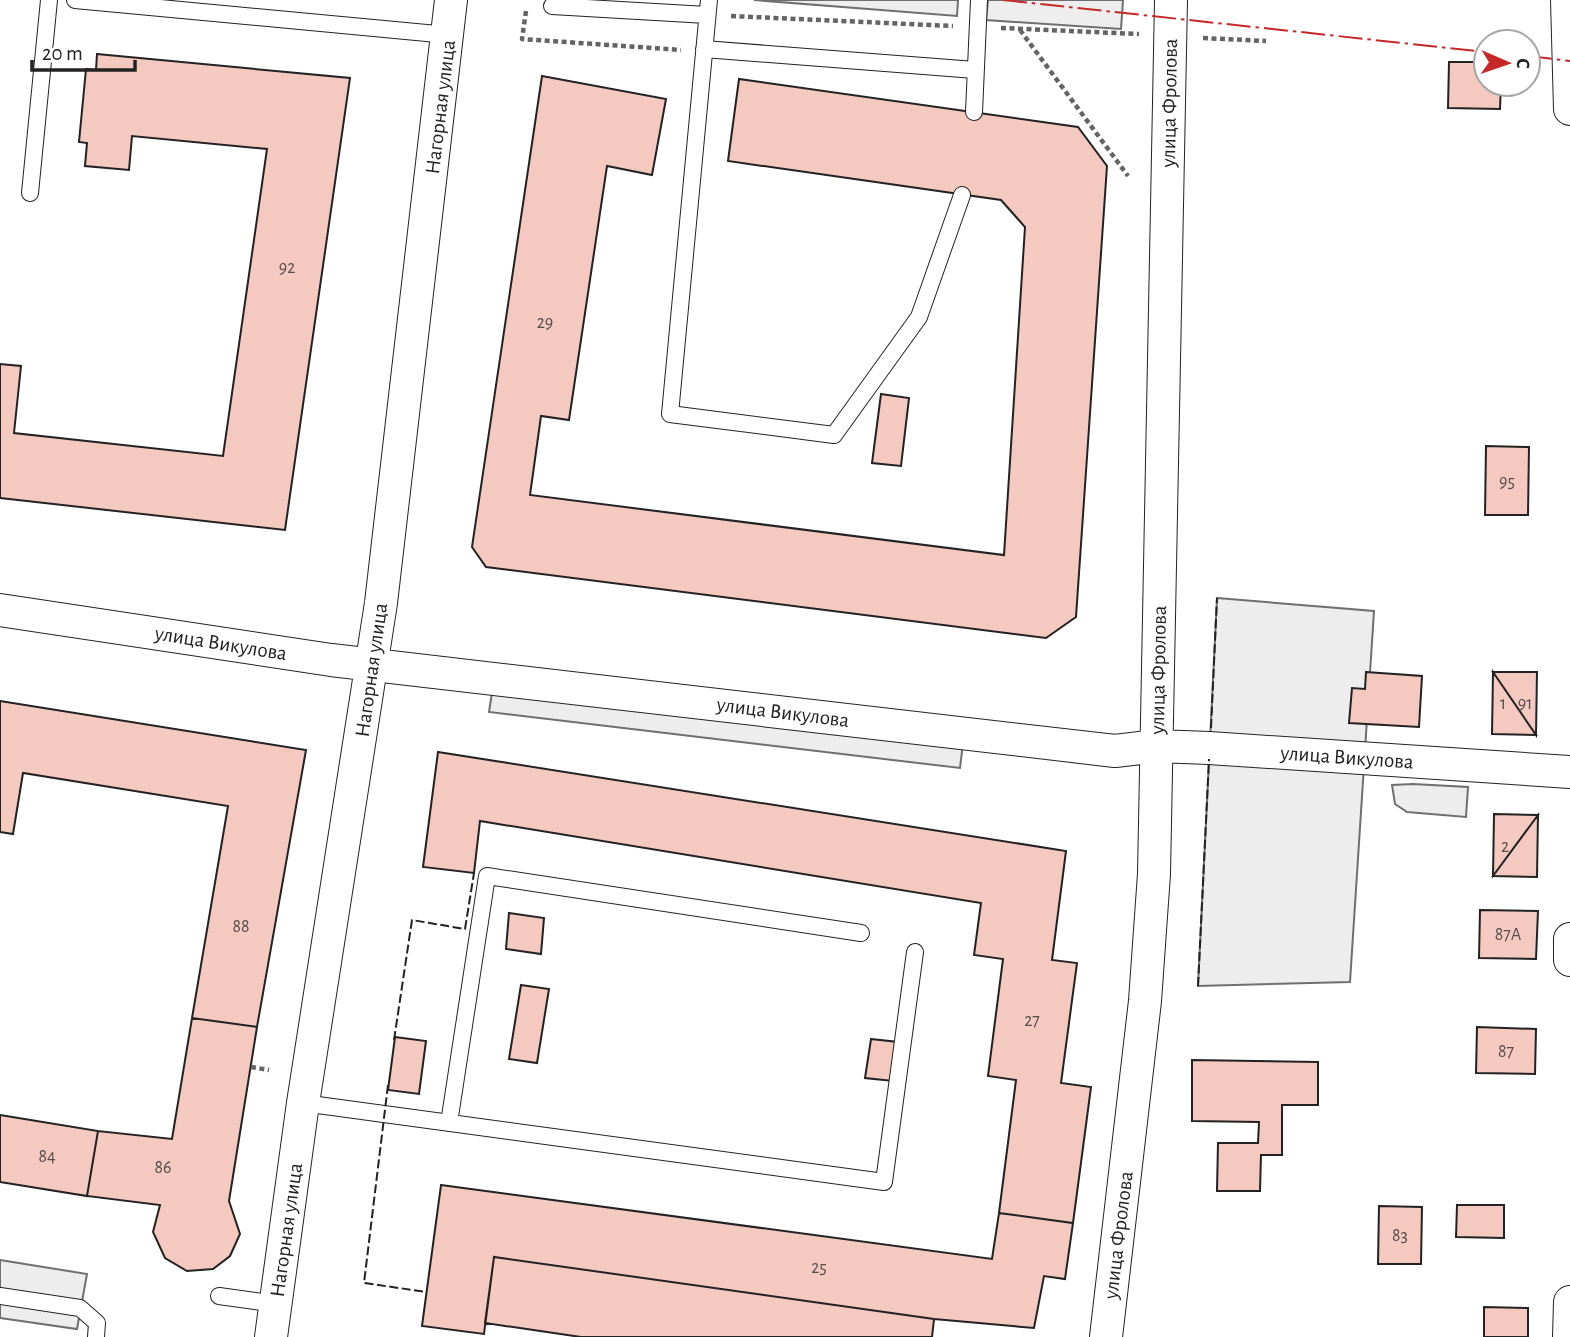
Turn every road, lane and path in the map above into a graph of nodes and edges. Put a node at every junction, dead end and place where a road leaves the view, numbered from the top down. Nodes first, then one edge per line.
1 (49, 0) edge
2 (75, 0) edge
3 (451, 0) edge
4 (979, 0) edge
5 (1171, 0) edge
6 (1567, 0) edge
7 (552, 6) dead end
8 (708, 8) edge
9 (1020, 29) dead end
10 (449, 35) junction
11 (1170, 36) junction
12 (1266, 41) dead end
13 (704, 49) junction
14 (975, 70) junction
15 (1570, 109) edge
16 (974, 112) dead end
17 (1128, 176) dead end
18 (30, 193) dead end
19 (962, 195) dead end
20 (0, 610) edge
21 (372, 664) junction
22 (1157, 747) junction
23 (1570, 772) edge
24 (861, 933) dead end
25 (1570, 939) edge
26 (915, 952) dead end
27 (1570, 960) edge
28 (251, 1067) dead end
29 (269, 1070) dead end
30 (303, 1103) junction
31 (449, 1123) junction
32 (0, 1296) edge
33 (219, 1296) dead end
34 (1570, 1302) edge
35 (275, 1304) junction
36 (96, 1337) edge
37 (271, 1337) edge
38 (1106, 1337) edge
39 (1569, 1337) edge

1 - 18 lane
2 - 10 lane
3 - 10 street, Нагорная улица
4 - 14 lane
5 - 11 street, улица Фролова
6 - 15 street
7 - 8 lane
8 - 13 lane
9 - 17 path
10 - 21 street, Нагорная улица
11 - 12 path
11 - 22 street, улица Фролова
13 - 14 lane
13 - 19 lane
14 - 16 lane
20 - 21 street, улица Викулова
21 - 22 street, улица Викулова
21 - 30 street, Нагорная улица
22 - 23 street, улица Викулова
22 - 38 street, улица Фролова
24 - 31 lane
25 - 27 street
26 - 31 lane
28 - 29 path
30 - 31 lane
30 - 35 street, Нагорная улица
32 - 36 lane
33 - 35 lane
34 - 39 street
35 - 37 street, Нагорная улица

